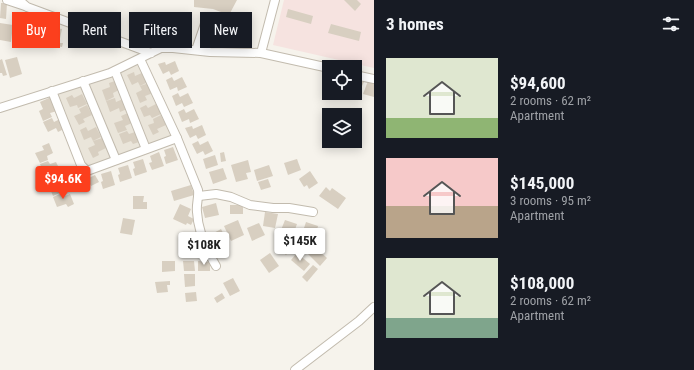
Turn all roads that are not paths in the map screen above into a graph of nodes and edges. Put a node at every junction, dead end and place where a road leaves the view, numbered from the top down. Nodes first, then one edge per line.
1 (7, 0) edge
2 (19, 0) edge
3 (275, 0) edge
4 (27, 7) junction
5 (200, 38) edge
6 (196, 50) junction
7 (151, 53) junction
8 (261, 53) junction
9 (140, 59) junction
10 (322, 66) edge
11 (115, 71) junction
12 (362, 76) edge
13 (374, 79) edge
14 (83, 81) junction
15 (52, 91) junction
16 (0, 108) edge
17 (177, 138) junction
18 (146, 149) junction
19 (116, 160) junction
20 (199, 196) junction
21 (313, 212) dead end
22 (216, 266) dead end
23 (374, 307) edge
24 (295, 370) edge

1 - 4 street
2 - 4 street
3 - 8 street
4 - 7 street
5 - 6 street
6 - 7 street
6 - 8 street
7 - 9 street
8 - 10 street
9 - 11 street
9 - 17 street
11 - 14 street
11 - 18 street
12 - 13 street
14 - 15 street
14 - 19 street
15 - 16 street
15 - 19 street
17 - 18 street
17 - 20 street
18 - 19 street
20 - 21 street
20 - 22 street
23 - 24 street

